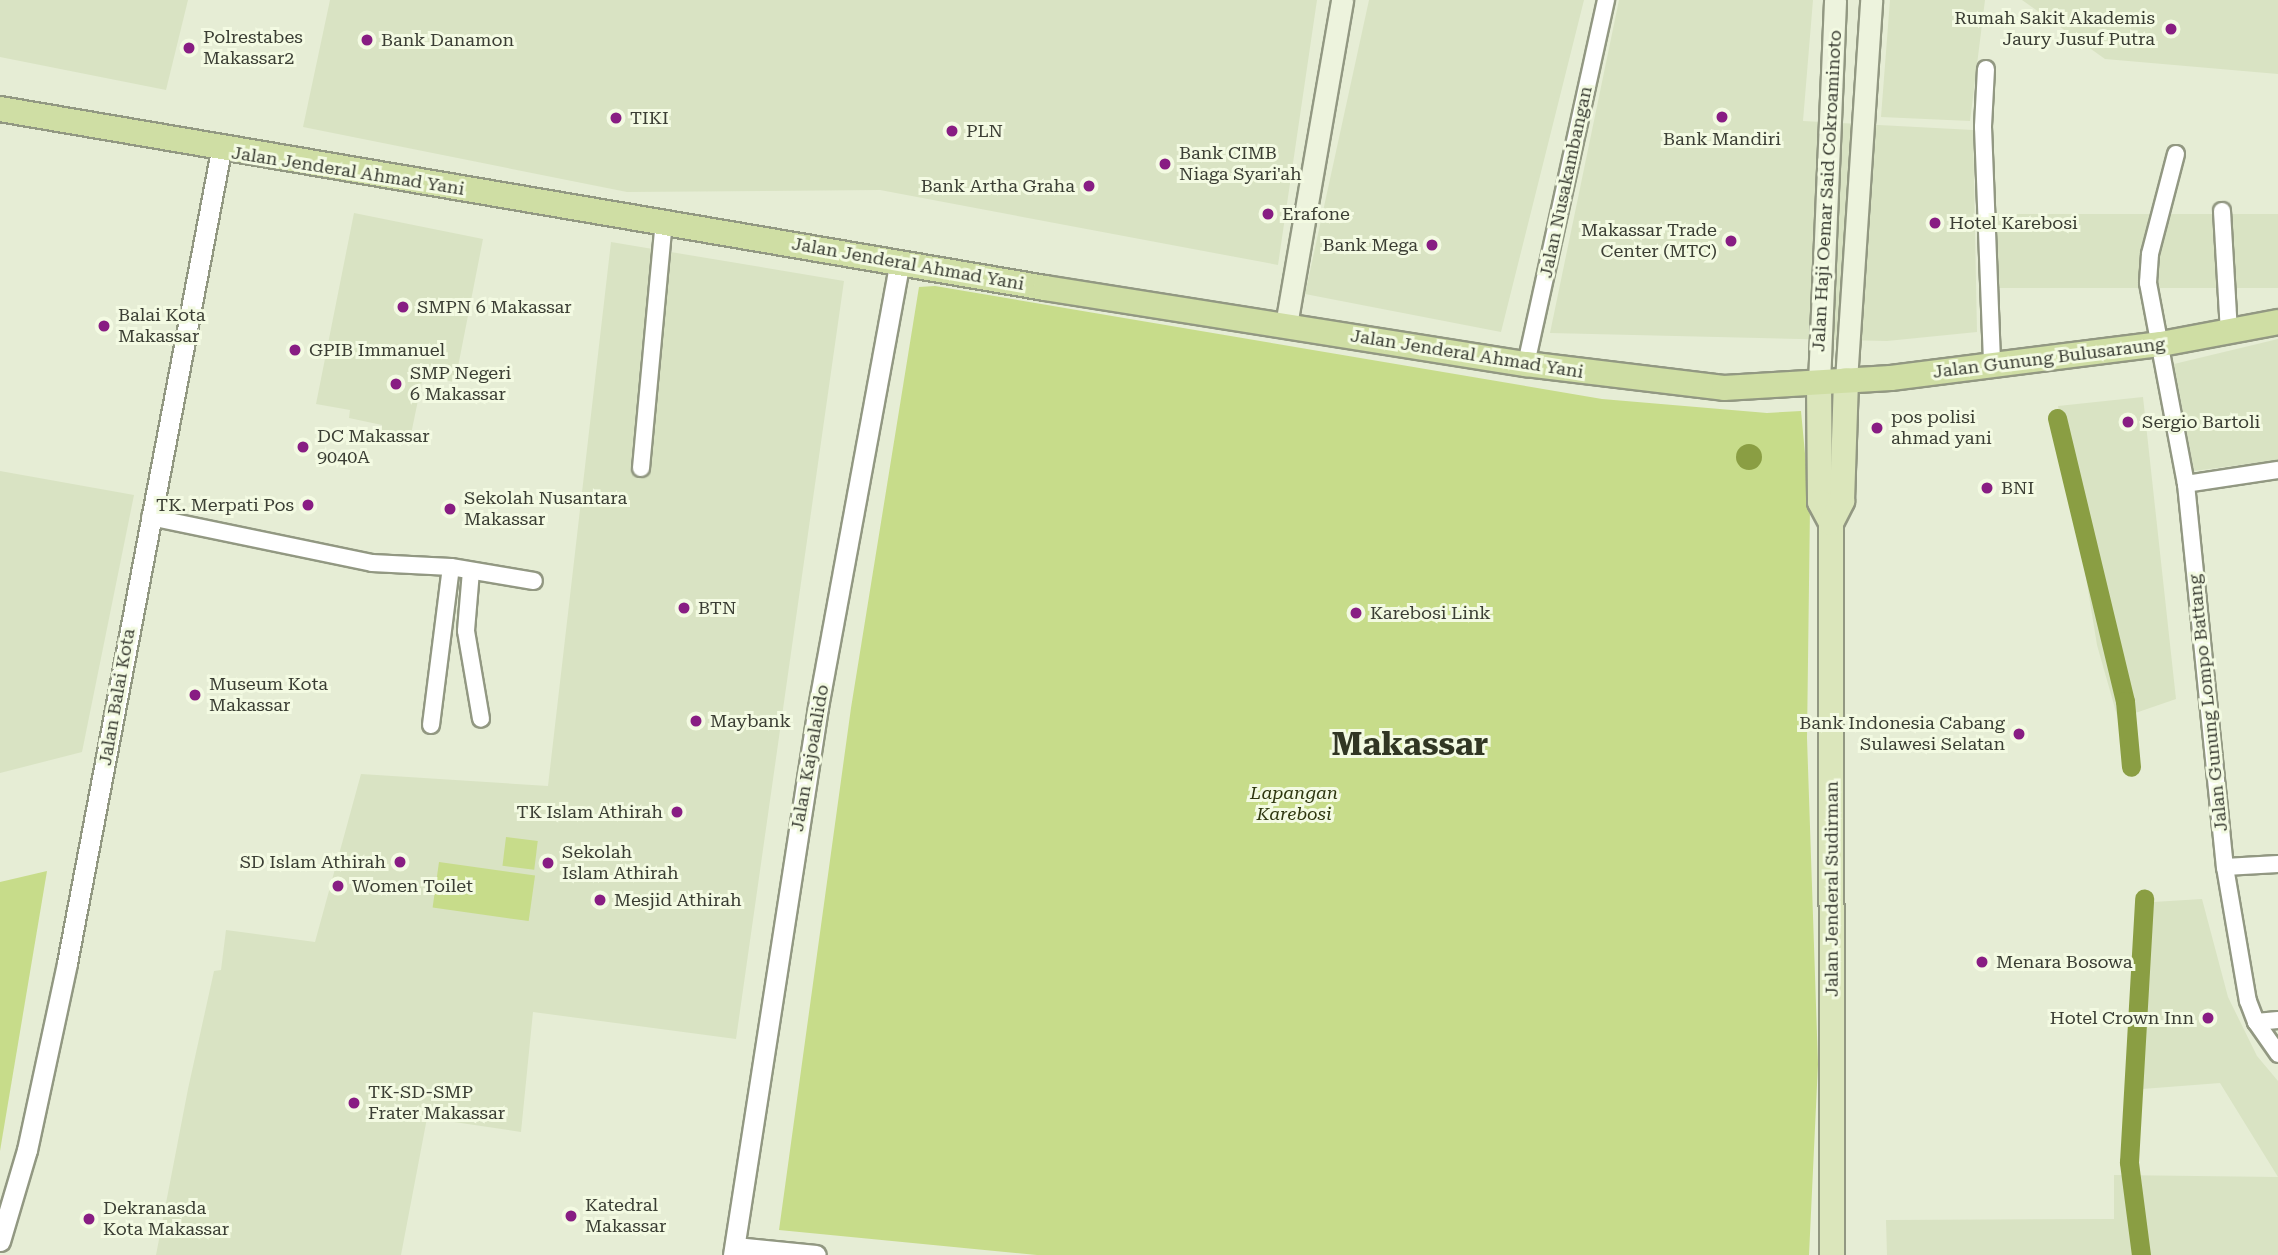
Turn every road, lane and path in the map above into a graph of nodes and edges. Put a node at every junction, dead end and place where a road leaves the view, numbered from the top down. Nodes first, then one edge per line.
1 (1342, 0) edge
2 (1606, 0) edge
3 (1835, 0) edge
4 (1871, 0) edge
5 (1986, 69) dead end
6 (0, 109) edge
7 (220, 150) junction
8 (2176, 154) dead end
9 (2222, 211) dead end
10 (664, 222) junction
11 (899, 264) junction
12 (2278, 322) edge
13 (1286, 326) junction
14 (2229, 332) junction
15 (2161, 344) junction
16 (1526, 363) junction
17 (1992, 366) junction
18 (1846, 380) junction
19 (1819, 383) junction
20 (641, 468) dead end
21 (2278, 470) edge
22 (2186, 484) junction
23 (150, 517) junction
24 (1831, 523) junction
25 (451, 567) junction
26 (471, 570) junction
27 (534, 581) dead end
28 (481, 719) dead end
29 (431, 725) dead end
30 (2278, 864) edge
31 (2225, 867) junction
32 (2278, 1020) edge
33 (2256, 1022) junction
34 (2278, 1054) edge
35 (0, 1241) edge
36 (734, 1251) edge
37 (816, 1255) edge
38 (1832, 1255) edge

1 - 13 main road
2 - 16 street, Jalan Nusakambangan
3 - 19 main road, Jalan Haji Oemar Said Cokroaminoto
4 - 18 main road, Jalan Haji Oemar Said Cokroaminoto
5 - 17 street
6 - 7 highway, Jalan Jenderal Ahmad Yani
7 - 10 highway, Jalan Jenderal Ahmad Yani
7 - 23 street, Jalan Balai Kota
8 - 15 street, Jalan Gunung Lompo Battang
9 - 14 street
10 - 11 highway, Jalan Jenderal Ahmad Yani
10 - 20 street
11 - 13 highway, Jalan Jenderal Ahmad Yani
11 - 36 street, Jalan Kajoalalido
12 - 14 highway, Jalan Gunung Bulusaraung
13 - 16 highway, Jalan Jenderal Ahmad Yani
14 - 15 highway, Jalan Gunung Bulusaraung
15 - 17 highway, Jalan Gunung Bulusaraung
15 - 22 street, Jalan Gunung Lompo Battang
16 - 19 highway, Jalan Jenderal Ahmad Yani
17 - 18 highway, Jalan Gunung Bulusaraung
18 - 19 highway, Jalan Gunung Bulusaraung
18 - 24 main road, Jalan Jenderal Sudirman
19 - 24 main road, Jalan Jenderal Sudirman
21 - 22 street
22 - 31 street, Jalan Gunung Lompo Battang
23 - 25 street
23 - 35 street, Jalan Balai Kota
24 - 38 main road, Jalan Jenderal Sudirman
25 - 26 street
25 - 29 street
26 - 27 street
26 - 28 street
30 - 31 street
31 - 33 street, Jalan Gunung Lompo Battang
32 - 33 street
33 - 34 street, Jalan Gunung Lompo Battang
36 - 37 street

